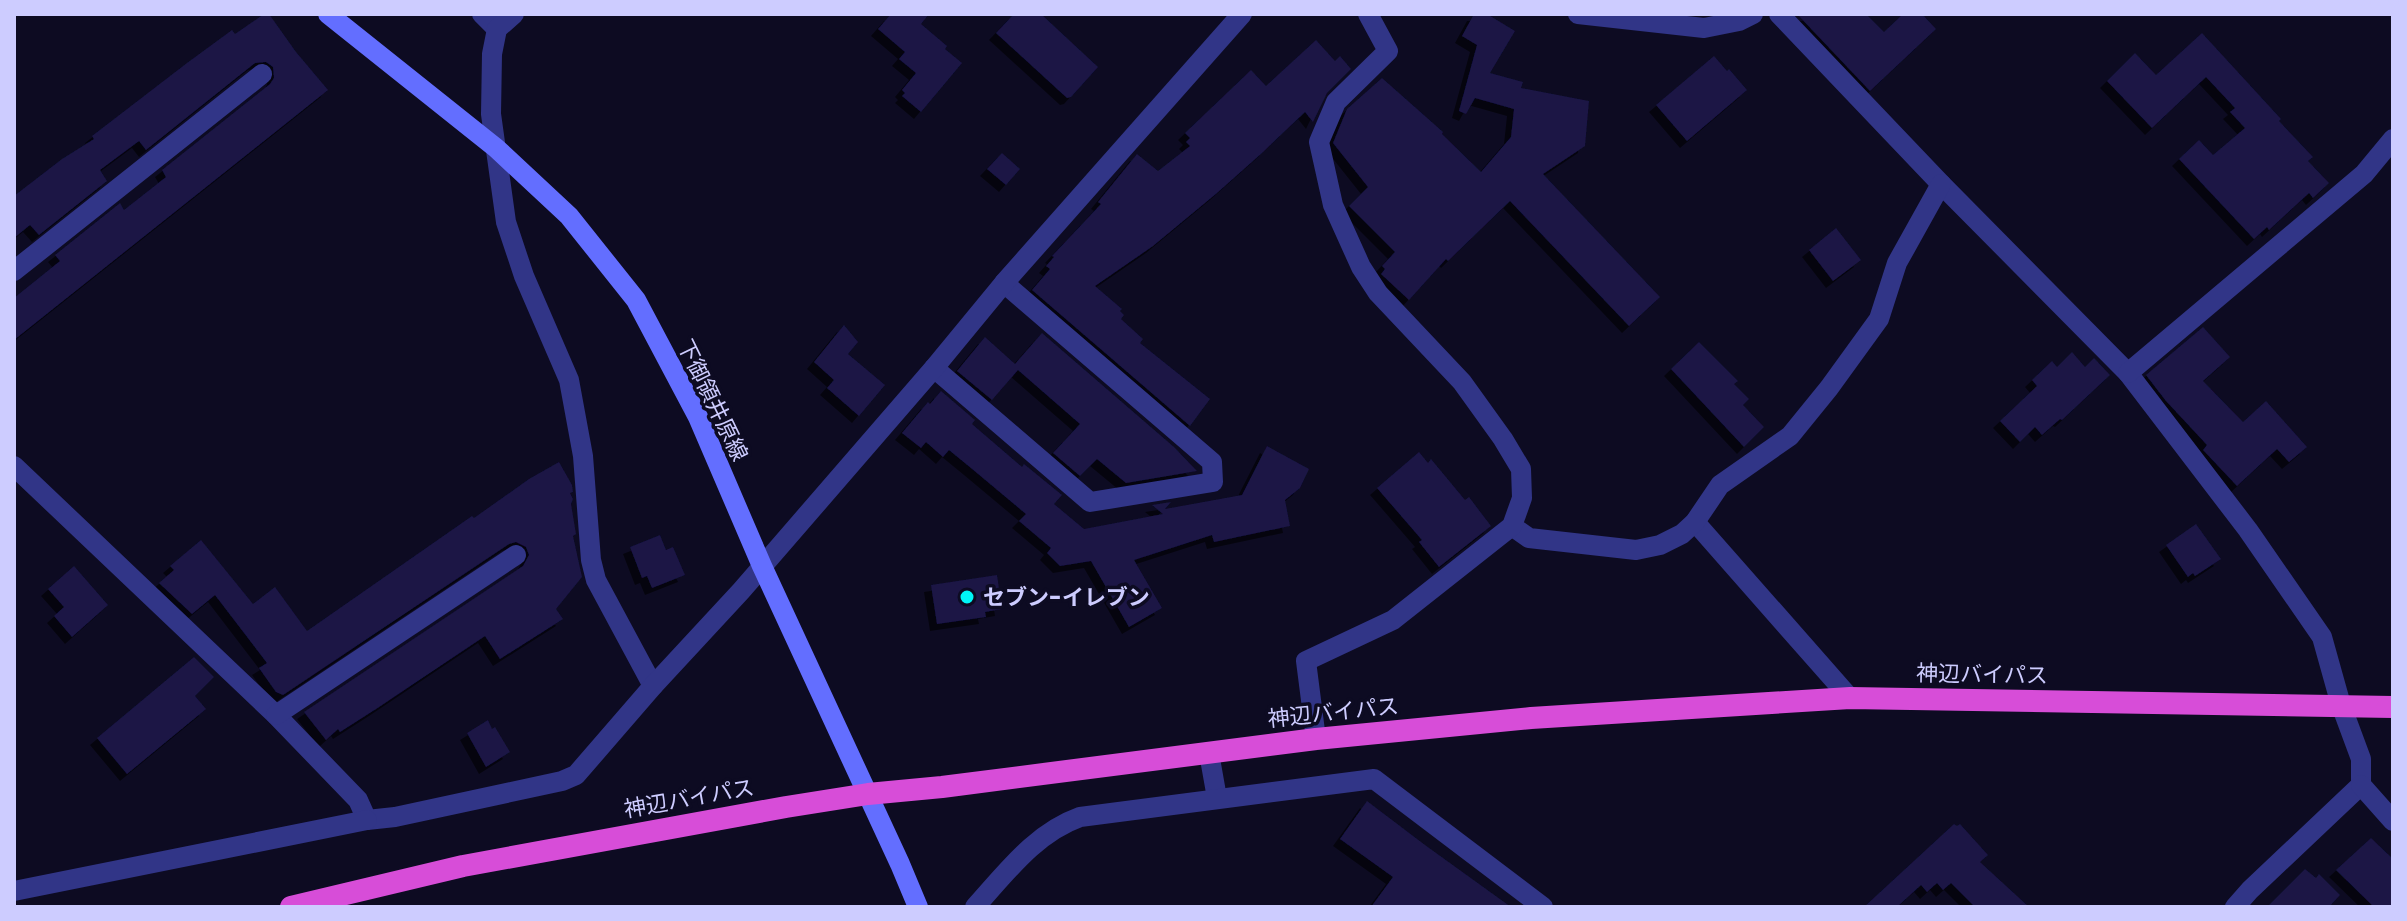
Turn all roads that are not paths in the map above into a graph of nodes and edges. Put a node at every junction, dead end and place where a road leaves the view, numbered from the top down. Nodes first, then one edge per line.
1 (328, 14) edge
2 (482, 14) edge
3 (514, 14) edge
4 (1242, 14) edge
5 (1368, 14) edge
6 (1578, 14) edge
7 (1753, 14) edge
8 (1779, 14) edge
9 (497, 29) junction
10 (262, 74) dead end
11 (2393, 139) edge
12 (496, 148) junction
13 (1941, 184) junction
14 (14, 271) edge
15 (1004, 283) junction
16 (934, 368) junction
17 (2128, 373) junction
18 (14, 466) edge
19 (1695, 522) junction
20 (1512, 526) junction
21 (516, 555) dead end
22 (762, 566) junction
23 (653, 686) junction
24 (1850, 698) junction
25 (2341, 705) junction
26 (2393, 707) edge
27 (276, 715) junction
28 (1316, 739) junction
29 (1209, 753) junction
30 (2361, 785) junction
31 (868, 794) junction
32 (1217, 798) junction
33 (367, 820) junction
34 (2393, 821) edge
35 (14, 891) edge
36 (291, 907) edge
37 (918, 907) edge
38 (975, 907) edge
39 (1543, 907) edge
40 (2235, 907) edge

1 - 12 main road, 下御領井原線
2 - 9 street
3 - 9 street
4 - 15 street
5 - 20 street
6 - 7 street
8 - 13 street
9 - 12 street
10 - 14 street
11 - 17 street
12 - 22 main road, 下御領井原線
12 - 23 street
13 - 17 street
13 - 19 street
15 - 16 street
15 - 16 street
16 - 22 street
17 - 25 street
18 - 27 street
19 - 20 street
19 - 24 street
20 - 28 street
21 - 27 street
22 - 23 street
22 - 31 main road, 下御領井原線
23 - 33 street
24 - 25 highway, 神辺バイパス
24 - 28 highway, 神辺バイパス
25 - 26 highway, 神辺バイパス
25 - 30 street
27 - 33 street
28 - 29 highway, 神辺バイパス
29 - 31 highway, 神辺バイパス
29 - 32 street
30 - 34 street
30 - 40 street
31 - 36 highway, 神辺バイパス
31 - 37 main road, 下御領井原線
32 - 38 street
32 - 39 street
33 - 35 street

